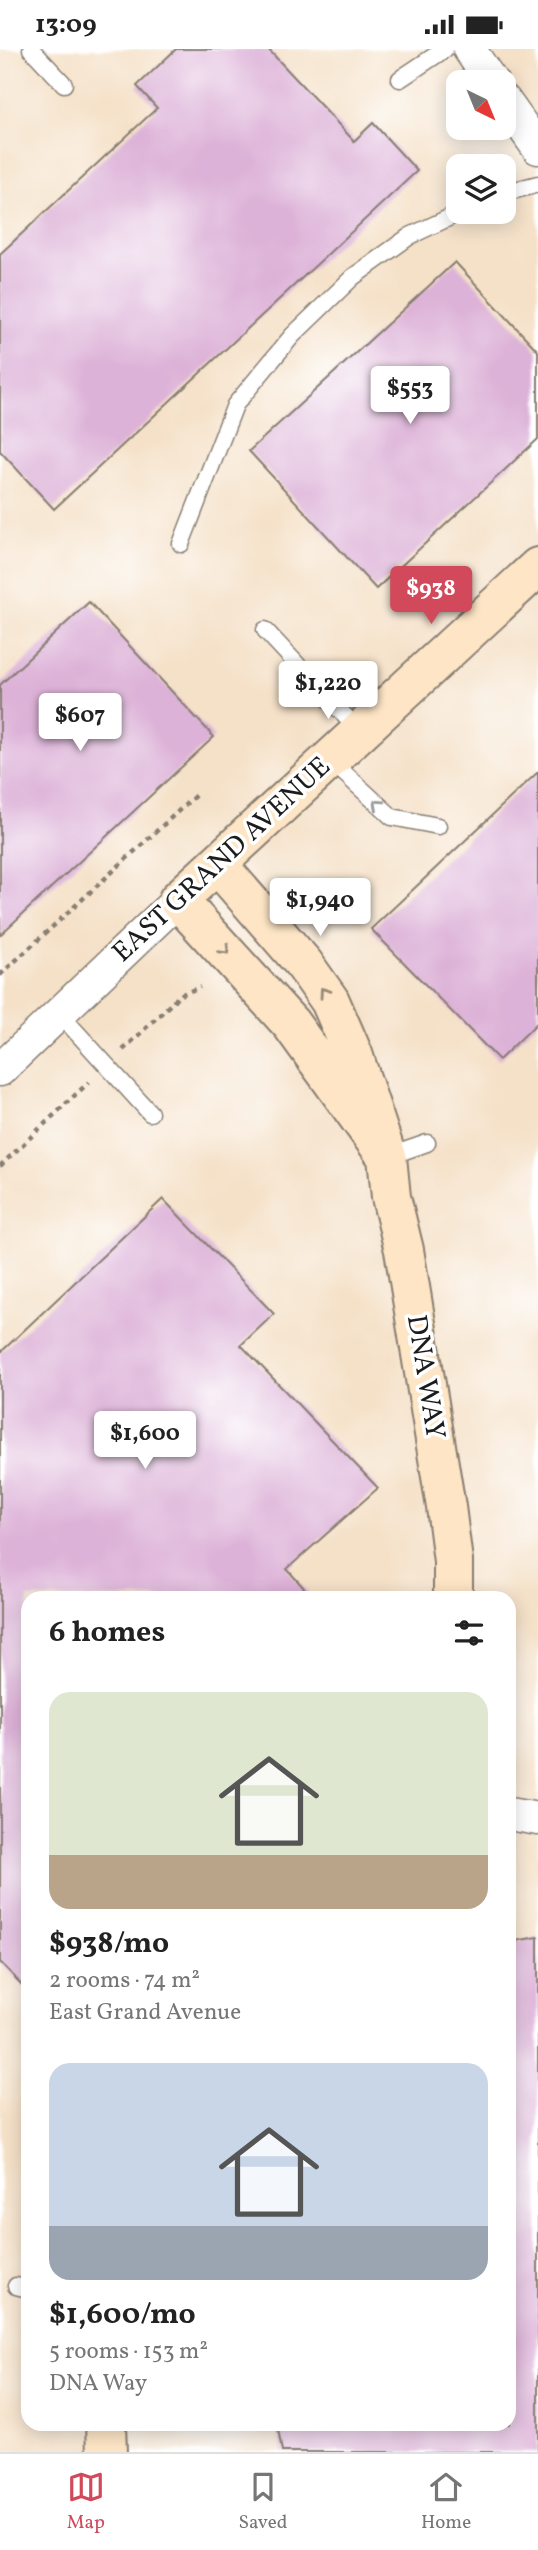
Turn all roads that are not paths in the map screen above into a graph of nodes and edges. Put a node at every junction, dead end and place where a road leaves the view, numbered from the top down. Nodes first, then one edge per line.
1 (31, 49) edge
2 (445, 49) edge
3 (469, 49) edge
4 (484, 70) edge
5 (400, 79) dead end
6 (64, 84) dead end
7 (516, 115) edge
8 (536, 141) edge
9 (538, 184) edge
10 (516, 190) edge
11 (446, 219) edge
12 (181, 544) dead end
13 (538, 567) edge
14 (265, 630) dead end
15 (360, 732) junction
16 (330, 759) junction
17 (438, 826) dead end
18 (217, 864) junction
19 (178, 900) junction
20 (59, 1013) junction
21 (0, 1070) edge
22 (150, 1113) dead end
23 (427, 1143) dead end
24 (387, 1157) junction
25 (453, 1591) edge
26 (516, 1815) edge
27 (538, 1819) edge
28 (106, 2431) edge
29 (107, 2452) edge

1 - 6 lane
2 - 5 lane
3 - 4 street
7 - 8 street
9 - 10 lane
11 - 12 lane
13 - 15 main road, EAST GRAND AVENUE
14 - 15 lane
15 - 16 main road, EAST GRAND AVENUE
17 -> 16 lane
16 - 18 main road, EAST GRAND AVENUE
18 - 19 main road, EAST GRAND AVENUE
24 -> 18 main road, DNA WAY
19 - 20 street, EAST GRAND AVENUE
19 -> 24 main road
20 - 21 street, EAST GRAND AVENUE
20 - 22 lane
23 - 24 lane
24 - 25 main road, DNA WAY
26 - 27 street
28 - 29 main road

